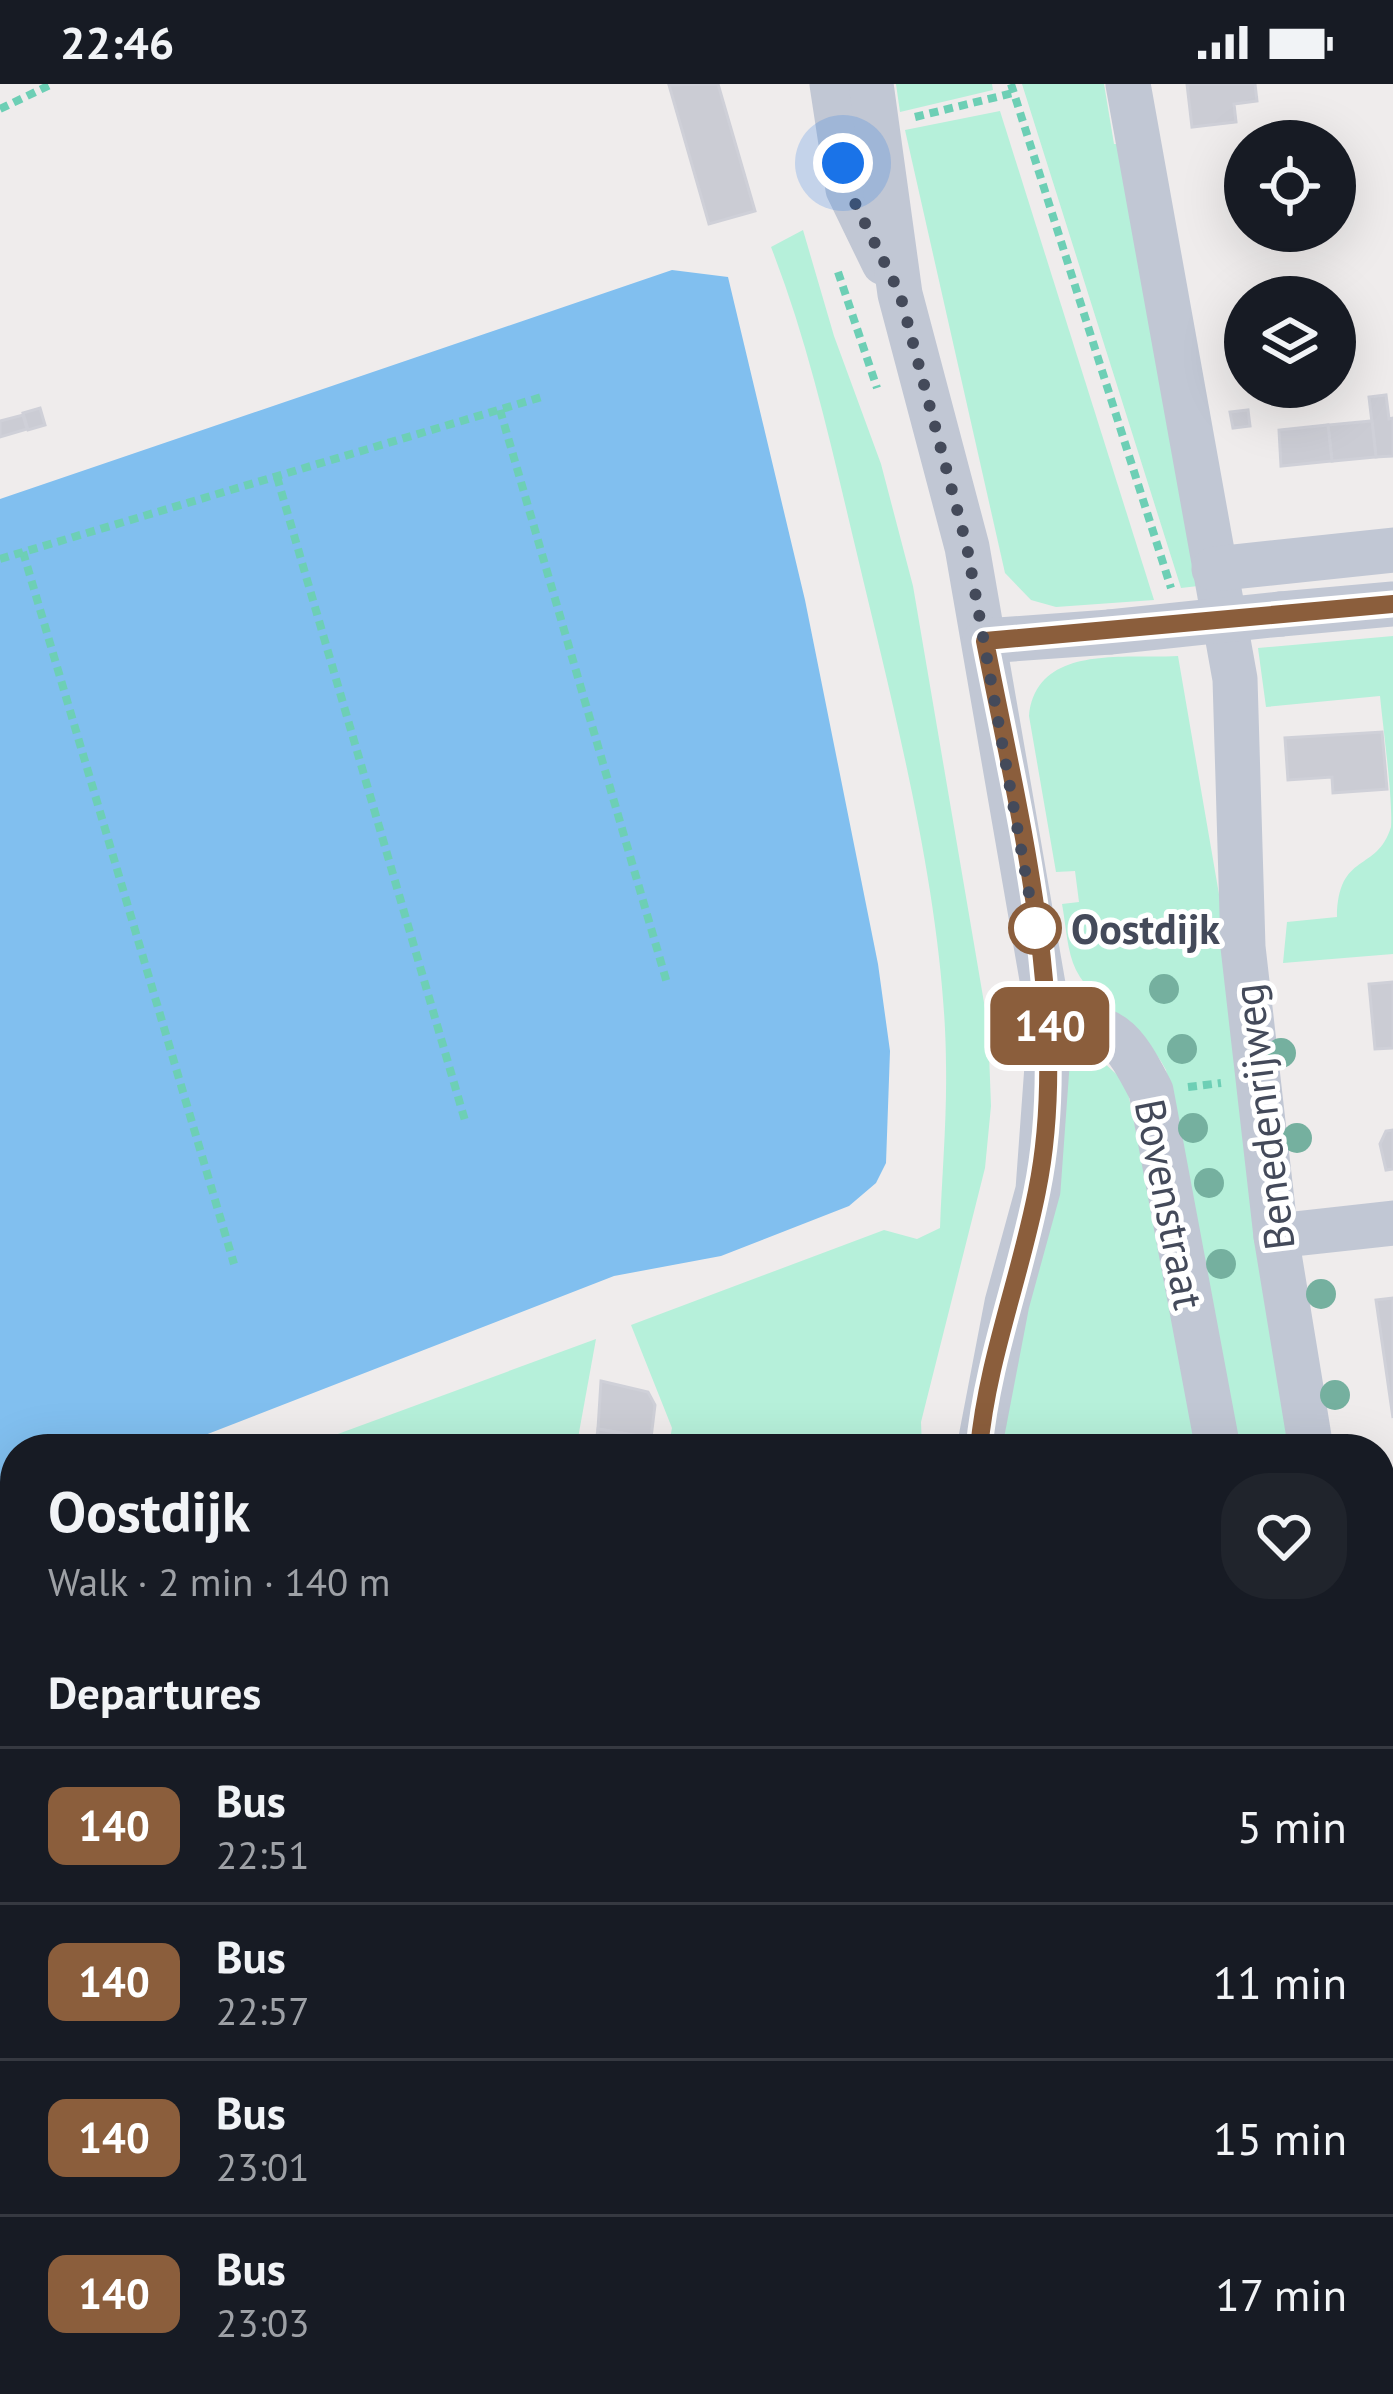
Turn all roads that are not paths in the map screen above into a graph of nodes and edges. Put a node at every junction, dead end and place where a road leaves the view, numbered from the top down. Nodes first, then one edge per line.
1 (832, 84) edge
2 (872, 84) edge
3 (1128, 84) edge
4 (900, 294) junction
5 (1393, 550) edge
6 (1214, 569) junction
7 (1393, 604) edge
8 (985, 641) junction
9 (1050, 1025) junction
10 (1393, 1223) edge
11 (1276, 1236) junction
12 (982, 1434) edge
13 (1215, 1434) edge
14 (1309, 1434) edge

1 - 4 street
2 - 4 street
3 - 6 street, Benedenrijweg
4 - 8 street
5 - 6 street
6 - 11 street, Benedenrijweg
7 - 8 street, bridge
8 - 9 street
9 - 12 street
9 - 13 street, Bovenstraat
10 - 11 street
11 - 14 street, Benedenrijweg

